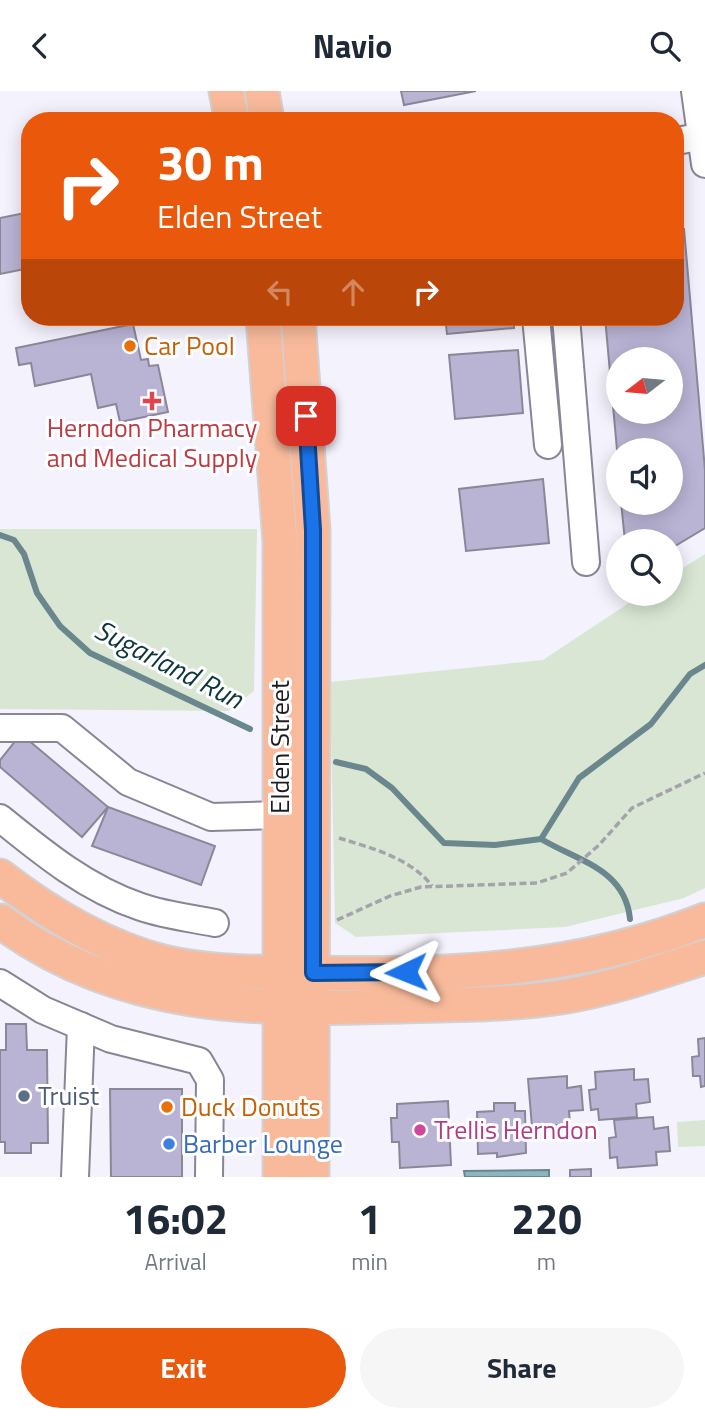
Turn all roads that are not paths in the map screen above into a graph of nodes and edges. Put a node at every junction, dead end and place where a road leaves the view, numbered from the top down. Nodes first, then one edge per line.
1 (226, 91) edge
2 (262, 91) edge
3 (695, 91) edge
4 (230, 112) edge
5 (266, 112) edge
6 (704, 136) edge
7 (684, 140) edge
8 (705, 164) edge
9 (264, 326) edge
10 (299, 326) edge
11 (567, 327) edge
12 (537, 328) edge
13 (548, 445) dead end
14 (586, 562) dead end
15 (0, 728) edge
16 (279, 815) junction
17 (0, 818) edge
18 (0, 876) edge
19 (705, 920) edge
20 (0, 921) edge
21 (215, 923) dead end
22 (705, 957) edge
23 (279, 973) junction
24 (313, 973) junction
25 (0, 983) edge
26 (313, 1008) junction
27 (279, 1009) junction
28 (81, 1026) junction
29 (75, 1177) edge
30 (209, 1177) edge
31 (280, 1177) edge
32 (312, 1177) edge

1 - 4 main road
2 - 5 main road
3 - 6 street
6 - 7 street
6 - 8 street
9 - 16 main road, Elden Street
10 - 24 main road, Elden Street
11 - 12 street
11 - 14 street
12 - 13 street
15 - 16 street
16 - 23 main road, Elden Street
17 - 21 street
18 - 23 main road
19 - 24 main road
20 - 27 main road
22 - 26 main road
23 - 24 main road
23 - 27 main road, Elden Street
24 - 26 main road, Elden Street
25 - 28 street
26 - 27 main road
26 - 32 main road, Elden Street
27 - 31 main road, Elden Street
28 - 29 street
28 - 30 street

